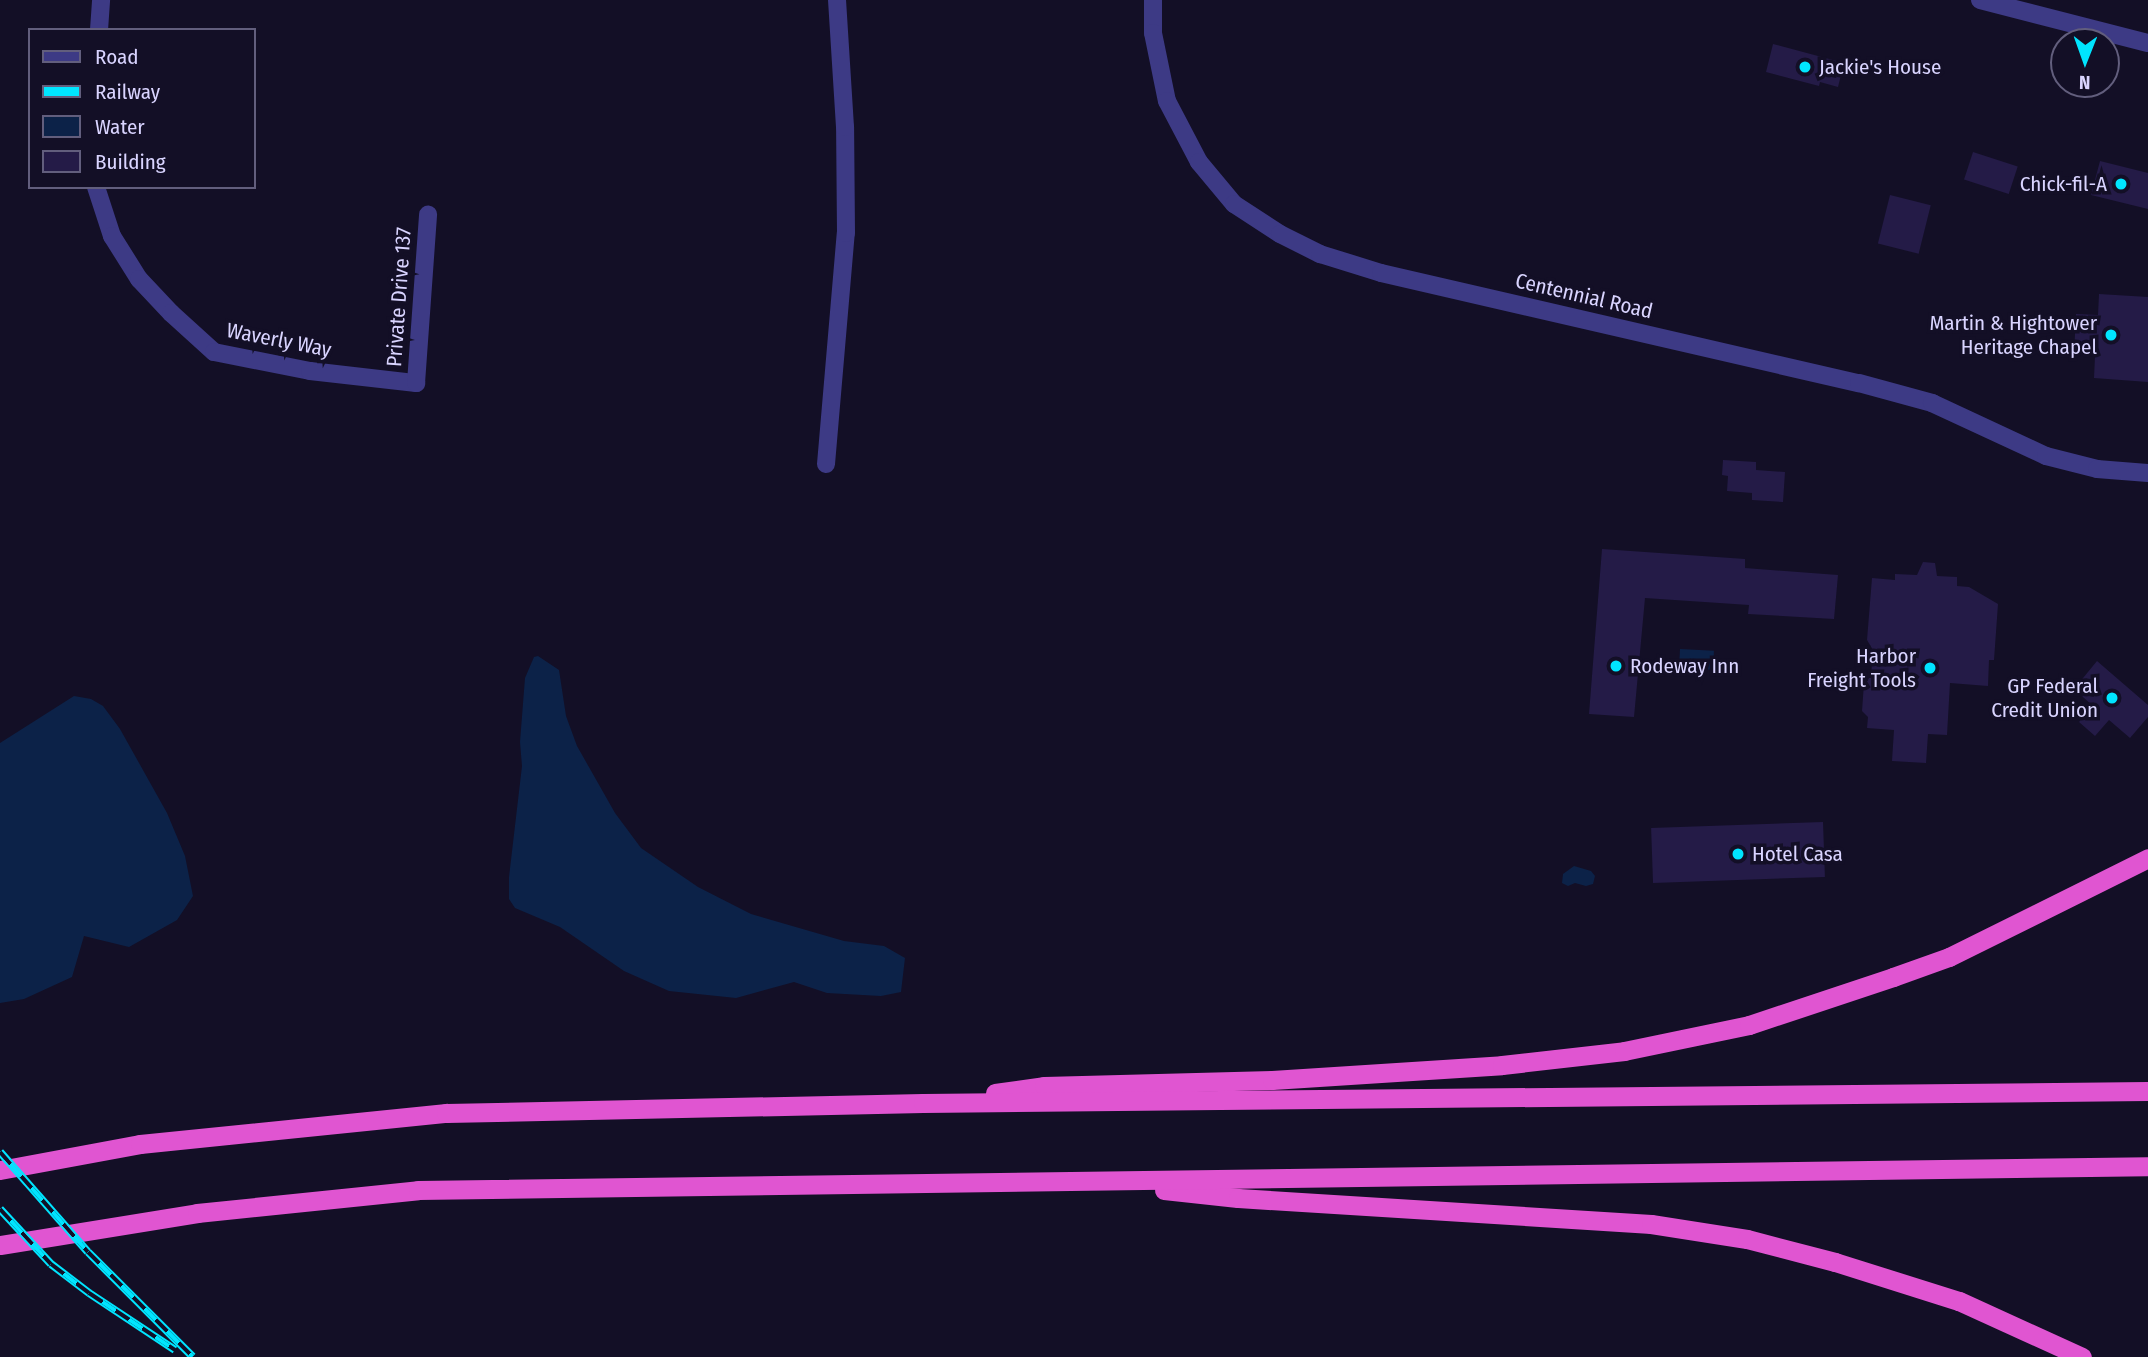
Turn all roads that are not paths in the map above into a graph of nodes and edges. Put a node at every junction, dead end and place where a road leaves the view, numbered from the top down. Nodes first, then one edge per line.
1 (101, 0) edge
2 (837, 0) edge
3 (1153, 0) edge
4 (1980, 0) edge
5 (99, 28) edge
6 (2148, 43) edge
7 (97, 189) edge
8 (428, 214) dead end
9 (416, 383) joint
10 (826, 464) dead end
11 (2148, 473) edge
12 (2148, 858) edge
13 (2148, 1091) edge
14 (923, 1103) junction
15 (2148, 1166) edge
16 (0, 1170) edge
17 (1083, 1181) junction
18 (0, 1245) edge
19 (2082, 1357) edge

1 - 5 street
2 - 10 street
3 - 11 street, Centennial Road
4 - 6 street
7 - 9 street, Waverly Way
8 - 9 street, Private Drive 137
12 - 14 highway
13 - 14 highway
14 - 16 highway
15 - 17 highway
17 - 18 highway
17 - 19 highway

